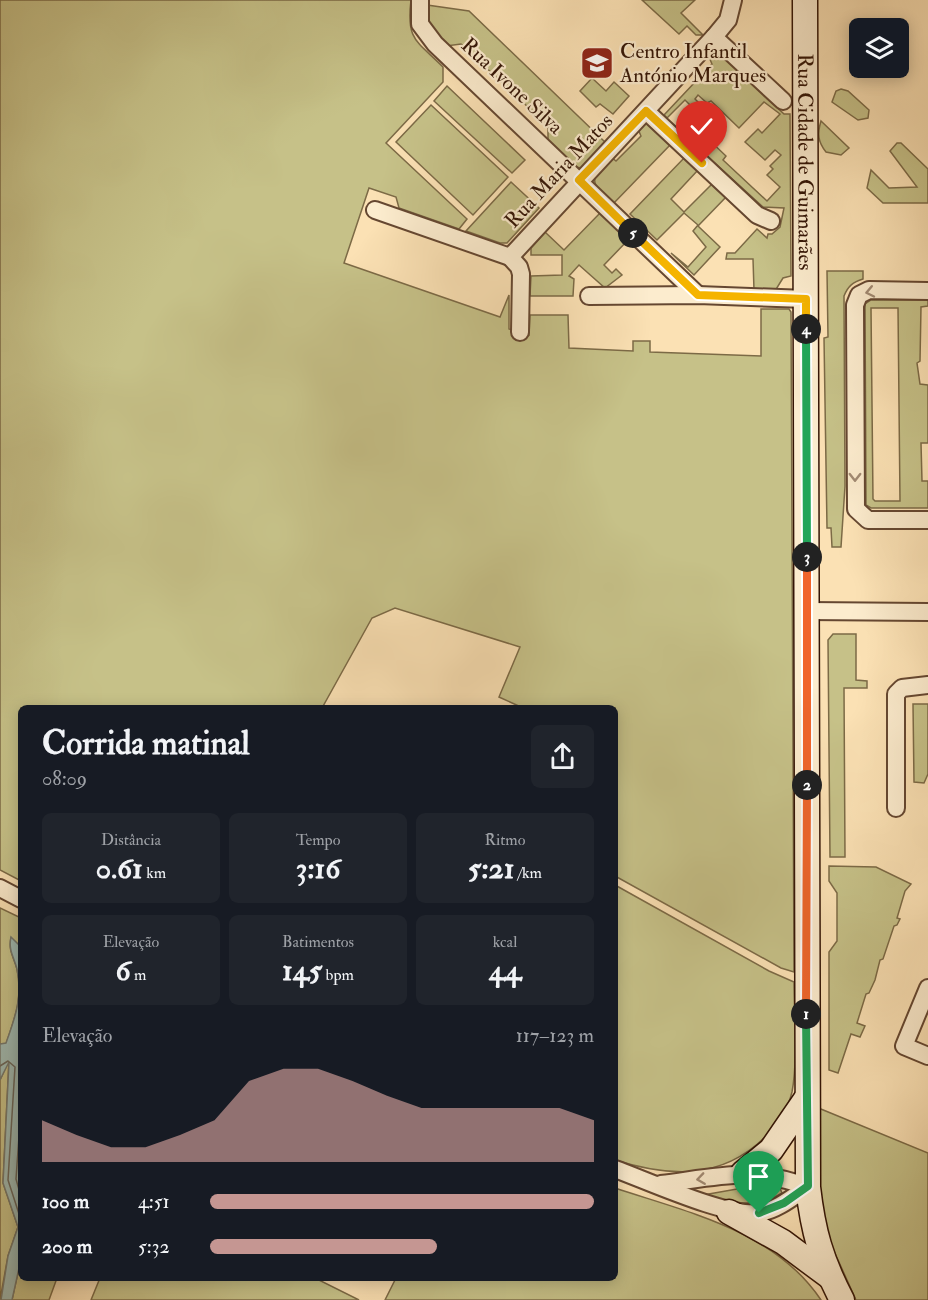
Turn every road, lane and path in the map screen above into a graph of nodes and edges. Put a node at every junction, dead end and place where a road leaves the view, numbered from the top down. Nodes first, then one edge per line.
1 (420, 0) edge
2 (733, 0) edge
3 (805, 0) edge
4 (714, 38) junction
5 (783, 100) dead end
6 (646, 111) junction
7 (579, 180) junction
8 (375, 210) dead end
9 (771, 221) dead end
10 (510, 257) junction
11 (928, 291) edge
12 (698, 295) junction
13 (589, 297) dead end
14 (806, 299) junction
15 (520, 332) dead end
16 (928, 520) edge
17 (807, 611) junction
18 (928, 612) edge
19 (928, 685) edge
20 (896, 808) dead end
21 (0, 888) edge
22 (18, 897) edge
23 (928, 988) edge
24 (928, 1056) edge
25 (806, 1099) junction
26 (618, 1170) edge
27 (743, 1173) junction
28 (660, 1185) junction
29 (808, 1186) junction
30 (729, 1212) junction
31 (830, 1277) junction
32 (842, 1300) edge

1 - 7 street, Rua Ivone Silva
2 - 4 street, Rua Maria Matos
3 - 14 main road, Rua Cidade de Guimarães
4 - 5 street
4 - 6 street, Rua Maria Matos
6 - 7 street, Rua Maria Matos
6 - 9 street
7 - 10 street, Rua Maria Matos
7 - 12 street, Rua Ivone Silva
8 - 10 street
10 - 15 street, Rua Maria Matos
11 -> 16 street
12 - 13 street
12 - 14 street
14 - 17 main road, Rua Cidade de Guimarães
17 - 18 street
17 - 25 main road, Rua Cidade de Guimarães
19 - 20 street
21 - 22 street
23 - 24 street
25 - 27 main road
25 - 29 main road, Rua Cidade de Guimarães
26 - 28 street
27 -> 28 street
27 - 29 street
28 - 30 street
29 - 30 street
29 - 31 main road, Rua Cidade de Guimarães
30 - 31 main road
31 - 32 main road, Rua Cidade de Guimarães

